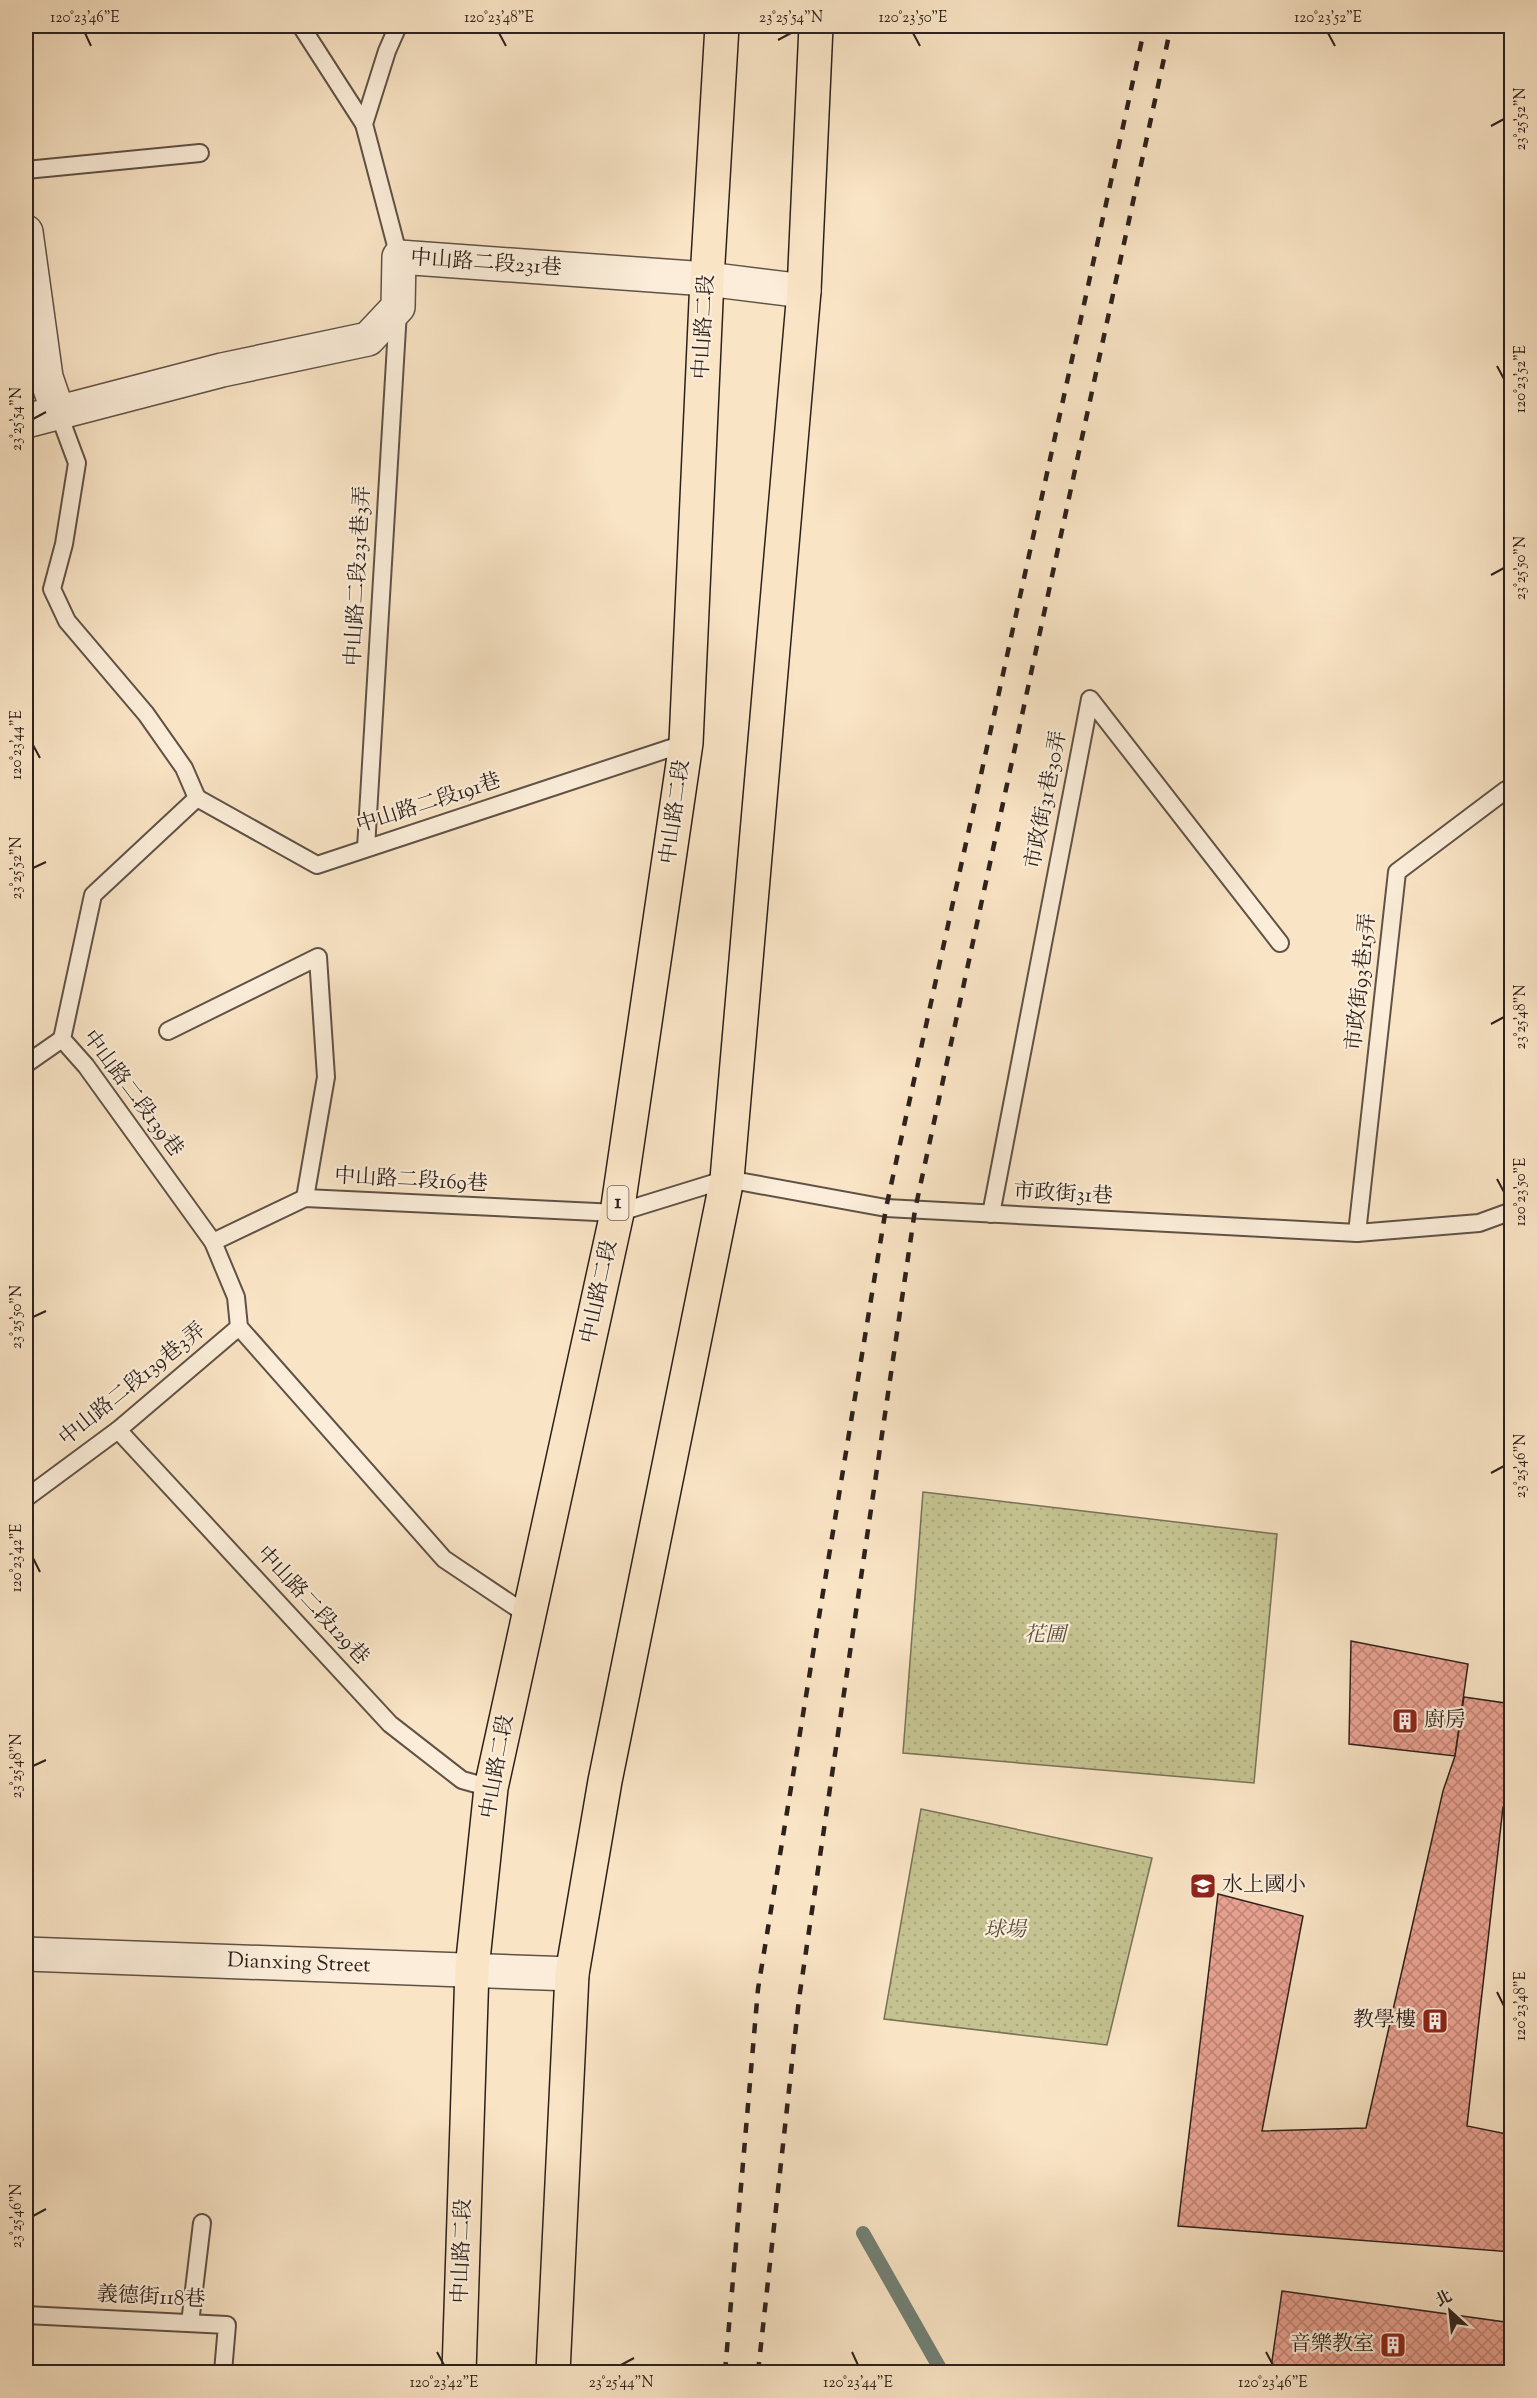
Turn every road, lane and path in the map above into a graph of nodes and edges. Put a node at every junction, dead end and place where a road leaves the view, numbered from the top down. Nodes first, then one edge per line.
1 (301, 26) edge
2 (398, 26) edge
3 (723, 26) edge
4 (816, 26) edge
5 (364, 124) junction
6 (200, 153) dead end
7 (26, 170) edge
8 (26, 231) edge
9 (399, 257) junction
10 (707, 279) junction
11 (804, 291) junction
12 (398, 307) junction
13 (58, 412) junction
14 (26, 421) edge
15 (686, 743) junction
16 (1509, 790) edge
17 (197, 798) junction
18 (366, 848) junction
19 (1280, 943) dead end
20 (168, 1031) dead end
21 (62, 1039) junction
22 (26, 1064) edge
23 (727, 1179) junction
24 (305, 1198) junction
25 (1512, 1211) edge
26 (617, 1213) junction
27 (990, 1214) junction
28 (1357, 1233) junction
29 (213, 1242) junction
30 (239, 1327) junction
31 (118, 1430) junction
32 (26, 1498) edge
33 (529, 1616) junction
34 (491, 1788) junction
35 (26, 1954) edge
36 (472, 1970) junction
37 (572, 1974) junction
38 (202, 2223) dead end
39 (26, 2314) edge
40 (190, 2323) junction
41 (223, 2373) edge
42 (459, 2373) edge
43 (553, 2373) edge

1 - 5 lane
2 - 5 lane
3 - 10 main road, 中山路二段 / 1
4 - 11 main road
5 - 9 lane
6 - 7 lane
8 - 13 street
9 - 10 street, 中山路二段231巷
9 - 12 street, 中山路二段231巷
10 - 11 street, 中山路二段231巷
10 - 15 main road, 中山路二段 / 1
11 - 23 main road
12 - 13 street
12 - 18 lane, 中山路二段231巷3弄
13 - 14 street
13 - 17 lane
15 - 18 lane, 中山路二段191巷
15 - 26 main road, 中山路二段 / 1
16 - 28 lane, 市政街93巷15弄
17 - 18 lane, 中山路二段191巷
17 - 21 lane, 中山路二段139巷
19 - 27 lane, 市政街31巷30弄
20 - 24 lane
21 - 22 lane
21 - 29 lane, 中山路二段139巷
23 - 26 lane, 市政街31巷
23 - 27 lane, 市政街31巷
23 - 37 main road
24 - 26 lane, 中山路二段169巷
24 - 29 lane, 中山路二段169巷
25 - 28 lane, 市政街31巷
26 - 33 main road, 中山路二段 / 1
27 - 28 lane, 市政街31巷
29 - 30 lane, 中山路二段139巷
30 - 31 lane, 中山路二段139巷3弄
30 - 33 lane
31 - 32 lane, 中山路二段139巷3弄
31 - 34 lane, 中山路二段129巷
33 - 34 main road, 中山路二段 / 1
34 - 36 main road, 中山路二段 / 1
35 - 36 street, Dianxing Street
36 - 37 street, Dianxing Street
36 - 42 main road, 中山路二段 / 1
37 - 43 main road
38 - 40 lane
39 - 40 lane, 義德街118巷
40 - 41 lane, 義德街118巷

